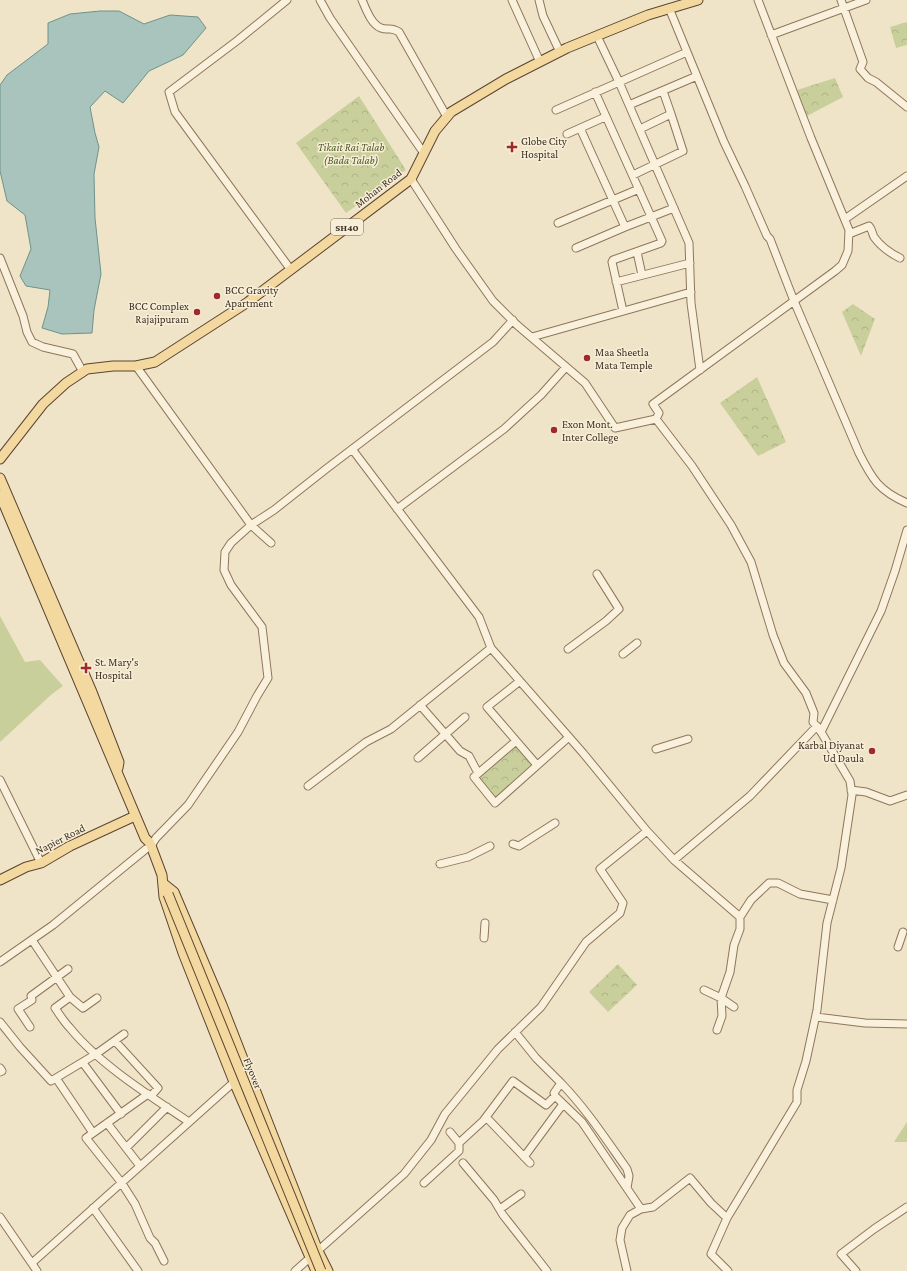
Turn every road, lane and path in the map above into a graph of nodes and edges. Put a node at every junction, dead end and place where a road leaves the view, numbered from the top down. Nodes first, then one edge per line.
1 (287, 0) edge
2 (320, 0) edge
3 (362, 0) edge
4 (512, 0) edge
5 (539, 0) edge
6 (698, 0) edge
7 (758, 0) edge
8 (841, 0) edge
9 (866, 0) edge
10 (669, 8) junction
11 (844, 8) junction
12 (771, 35) junction
13 (597, 36) junction
14 (560, 52) junction
15 (687, 52) junction
16 (540, 62) junction
17 (697, 76) junction
18 (619, 82) junction
19 (663, 91) junction
20 (595, 92) junction
21 (629, 105) junction
22 (907, 107) edge
23 (556, 110) dead end
24 (671, 114) junction
25 (447, 117) junction
26 (605, 117) junction
27 (580, 128) junction
28 (640, 129) junction
29 (567, 134) dead end
30 (423, 152) junction
31 (654, 165) junction
32 (633, 175) junction
33 (907, 176) edge
34 (410, 179) junction
35 (639, 189) junction
36 (612, 200) junction
37 (674, 208) junction
38 (651, 217) junction
39 (845, 219) junction
40 (558, 223) dead end
41 (625, 227) junction
42 (850, 234) junction
43 (576, 248) dead end
44 (637, 252) junction
45 (0, 258) edge
46 (900, 258) dead end
47 (690, 263) junction
48 (290, 270) junction
49 (642, 275) junction
50 (616, 282) junction
51 (691, 292) junction
52 (794, 301) junction
53 (622, 311) junction
54 (513, 320) junction
55 (532, 337) junction
56 (136, 366) junction
57 (566, 367) junction
58 (700, 370) junction
59 (83, 372) junction
60 (656, 419) junction
61 (352, 449) junction
62 (0, 459) edge
63 (0, 478) edge
64 (0, 495) edge
65 (907, 503) edge
66 (0, 506) edge
67 (397, 509) junction
68 (251, 525) junction
69 (907, 530) edge
70 (271, 543) dead end
71 (596, 574) dead end
72 (637, 643) dead end
73 (491, 648) junction
74 (568, 649) dead end
75 (623, 654) dead end
76 (520, 681) junction
77 (420, 705) junction
78 (465, 717) dead end
79 (819, 729) junction
80 (445, 734) junction
81 (569, 737) junction
82 (688, 739) dead end
83 (516, 740) junction
84 (656, 749) dead end
85 (418, 758) dead end
86 (537, 765) junction
87 (117, 773) junction
88 (478, 774) junction
89 (0, 780) edge
90 (308, 786) dead end
91 (851, 790) junction
92 (907, 795) edge
93 (133, 817) junction
94 (555, 823) dead end
95 (648, 831) junction
96 (147, 844) junction
97 (513, 844) dead end
98 (490, 846) dead end
99 (674, 860) junction
100 (41, 864) junction
101 (440, 864) dead end
102 (0, 880) edge
103 (163, 882) junction
104 (0, 886) edge
105 (833, 900) junction
106 (740, 917) junction
107 (485, 923) dead end
108 (904, 932) dead end
109 (484, 938) dead end
110 (32, 940) junction
111 (898, 947) dead end
112 (0, 962) edge
113 (68, 969) dead end
114 (57, 977) junction
115 (704, 990) dead end
116 (70, 997) junction
117 (97, 998) dead end
118 (721, 998) junction
119 (734, 1007) dead end
120 (816, 1017) junction
121 (0, 1022) edge
122 (907, 1024) edge
123 (30, 1028) dead end
124 (717, 1030) dead end
125 (515, 1032) junction
126 (124, 1034) dead end
127 (115, 1041) junction
128 (96, 1054) junction
129 (83, 1063) junction
130 (0, 1068) edge
131 (0, 1072) edge
132 (250, 1077) junction
133 (56, 1078) junction
134 (234, 1082) junction
135 (561, 1083) junction
136 (150, 1095) junction
137 (554, 1096) junction
138 (563, 1104) junction
139 (167, 1107) junction
140 (121, 1114) junction
141 (486, 1117) junction
142 (188, 1122) junction
143 (108, 1123) junction
144 (450, 1132) dead end
145 (93, 1133) junction
146 (459, 1143) junction
147 (126, 1148) junction
148 (614, 1150) junction
149 (605, 1156) junction
150 (524, 1157) junction
151 (463, 1163) dead end
152 (530, 1163) dead end
153 (140, 1166) junction
154 (121, 1182) junction
155 (424, 1183) dead end
156 (627, 1188) junction
157 (521, 1194) dead end
158 (907, 1207) edge
159 (93, 1208) junction
160 (500, 1209) junction
161 (641, 1209) junction
162 (0, 1217) edge
163 (727, 1218) junction
164 (318, 1251) junction
165 (310, 1258) junction
166 (32, 1262) junction
167 (164, 1262) dead end
168 (38, 1271) edge
169 (138, 1271) edge
170 (295, 1271) edge
171 (316, 1271) edge
172 (321, 1271) edge
173 (328, 1271) edge
174 (547, 1271) edge
175 (627, 1271) edge
176 (728, 1271) edge
177 (856, 1271) edge

1 - 48 street
2 - 30 street
3 - 25 street
4 - 16 street
5 - 14 street
6 - 10 main road, Mohan Road / SH40
7 - 12 street
8 - 11 street
9 - 11 street
10 - 13 main road, Mohan Road / SH40
10 - 15 street
11 - 12 street
11 - 22 street
12 - 39 street
13 - 14 main road, Mohan Road / SH40
13 - 18 street
14 - 16 main road, Mohan Road / SH40
15 - 17 street
15 - 18 street
16 - 25 main road, Mohan Road / SH40
17 - 19 street
17 - 52 street
18 - 20 street
18 - 21 street
19 - 21 street
19 - 24 street
20 - 23 street
20 - 26 street
21 - 28 street
24 - 28 street
24 - 31 street
25 - 30 main road, Mohan Road / SH40
26 - 27 street
26 - 32 street
27 - 29 street
27 - 36 street
28 - 31 street
30 - 34 main road, Mohan Road / SH40
31 - 32 street
31 - 37 street
32 - 35 street
33 - 39 street
34 - 48 main road, Mohan Road / SH40
34 - 54 street
35 - 36 street
35 - 38 street
36 - 40 street
36 - 41 street
37 - 38 street
37 - 47 street
38 - 41 street
38 - 44 street
39 - 42 street
41 - 43 street
42 - 46 street
42 - 52 street
44 - 49 street
44 - 50 street
45 - 59 street
47 - 49 street
47 - 51 street
48 - 56 main road, Mohan Road / SH40
49 - 50 street
50 - 53 street
51 - 53 street
51 - 58 street
52 - 58 street
52 - 65 street
53 - 55 street
54 - 55 street
54 - 61 street
55 - 57 street
56 - 59 main road, Mohan Road / SH40
56 - 68 street
57 - 60 street
57 - 67 street
58 - 60 street
59 - 62 main road, Mohan Road / SH40
60 - 79 street
61 - 67 street
61 - 68 street
63 - 87 main road
64 - 87 main road
66 - 87 main road
67 - 73 street
68 - 70 street
68 - 96 street
69 - 79 street
71 - 74 street
72 - 75 street
73 - 76 street
73 - 77 street
76 - 81 street
76 - 83 street
77 - 80 street
77 - 90 street
78 - 80 street
79 - 91 street
79 - 99 street
80 - 85 street
80 - 88 street
81 - 86 street
81 - 95 street
82 - 84 street
83 - 86 street
83 - 88 street
86 - 88 street
87 - 93 main road
89 - 100 street
91 - 92 street
91 - 105 street
93 - 96 main road
93 - 100 main road, Napier Road
94 - 97 street
95 - 99 street
95 - 125 street
96 - 103 main road
96 - 110 street
98 - 101 street
99 - 106 street
100 - 102 main road, Napier Road
100 - 104 main road
103 - 132 main road
103 - 134 main road
103 - 172 main road, Flyover, bridge
105 - 106 street
105 - 120 street
106 - 118 street
107 - 109 street
108 - 111 street
110 - 112 street
110 - 114 street
113 - 114 street
114 - 116 street
114 - 123 street
115 - 118 street
116 - 117 street
116 - 128 street
118 - 119 street
118 - 124 street
120 - 122 street
120 - 163 street
121 - 133 street
125 - 135 street
125 - 164 street
126 - 127 street
127 - 128 street
127 - 136 street
128 - 129 street
128 - 136 street
129 - 133 street
129 - 140 street
130 - 131 street
132 - 134 street
132 - 164 main road
133 - 145 street
134 - 142 street
134 - 165 main road
135 - 137 street
135 - 148 street
136 - 139 street
136 - 140 street
137 - 138 street
137 - 141 street
138 - 149 street
138 - 150 street
139 - 142 street
139 - 147 street
140 - 143 street
141 - 146 street
141 - 150 street
142 - 153 street
143 - 145 street
143 - 147 street
144 - 146 street
145 - 154 street
146 - 155 street
147 - 153 street
148 - 149 street
148 - 156 street
149 - 156 street
150 - 152 street
151 - 160 street
153 - 154 street
154 - 159 street
154 - 167 street
156 - 161 street
157 - 160 street
158 - 177 street
159 - 166 street
159 - 169 street
160 - 174 street
161 - 163 street
161 - 175 street
162 - 166 street
163 - 176 street
164 - 165 street
164 - 173 main road
165 - 170 street
165 - 171 main road
166 - 168 street

